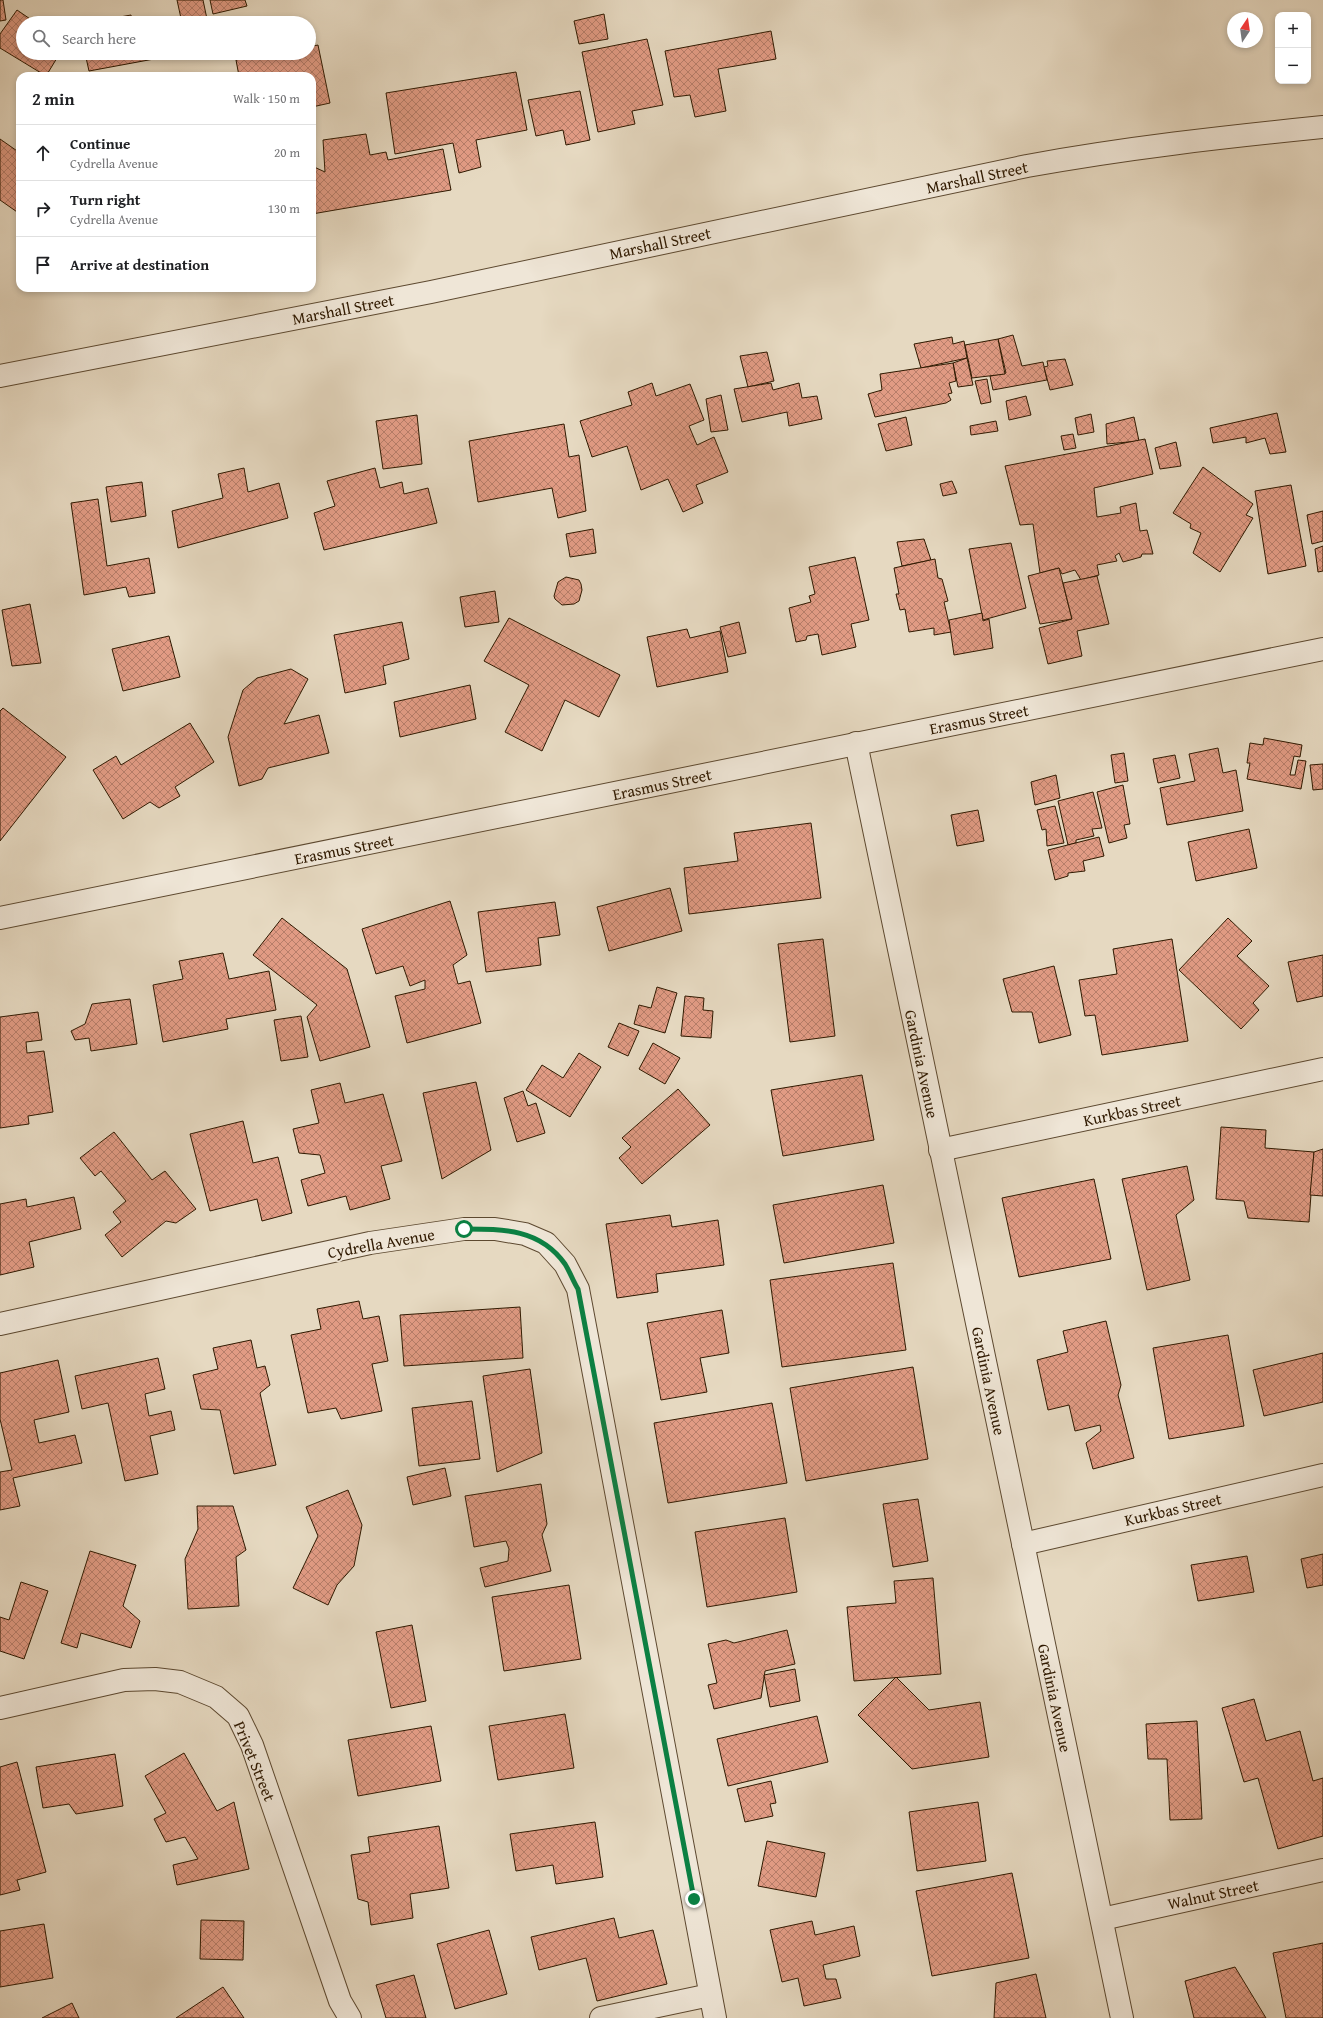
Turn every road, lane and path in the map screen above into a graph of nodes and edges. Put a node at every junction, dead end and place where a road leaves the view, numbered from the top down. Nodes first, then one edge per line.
1 (1323, 128) edge
2 (0, 376) edge
3 (1323, 649) edge
4 (856, 743) junction
5 (0, 918) edge
6 (1323, 1069) edge
7 (940, 1150) junction
8 (0, 1324) edge
9 (1323, 1475) edge
10 (1023, 1544) junction
11 (0, 1708) edge
12 (1323, 1870) edge
13 (1102, 1919) junction
14 (710, 1995) junction
15 (350, 2018) edge
16 (601, 2018) edge
17 (715, 2018) edge
18 (1122, 2018) edge

1 - 2 street, Marshall Street
3 - 4 street, Erasmus Street
4 - 5 street, Erasmus Street
4 - 7 street, Gardinia Avenue
6 - 7 street, Kurkbas Street
7 - 10 street, Gardinia Avenue
8 - 14 street, Cydrella Avenue
9 - 10 street, Kurkbas Street
10 - 13 street, Gardinia Avenue
11 - 15 street, Privet Street
12 - 13 street, Walnut Street
13 - 18 street, Gardinia Avenue
14 - 16 street
14 - 17 street, Cydrella Avenue

